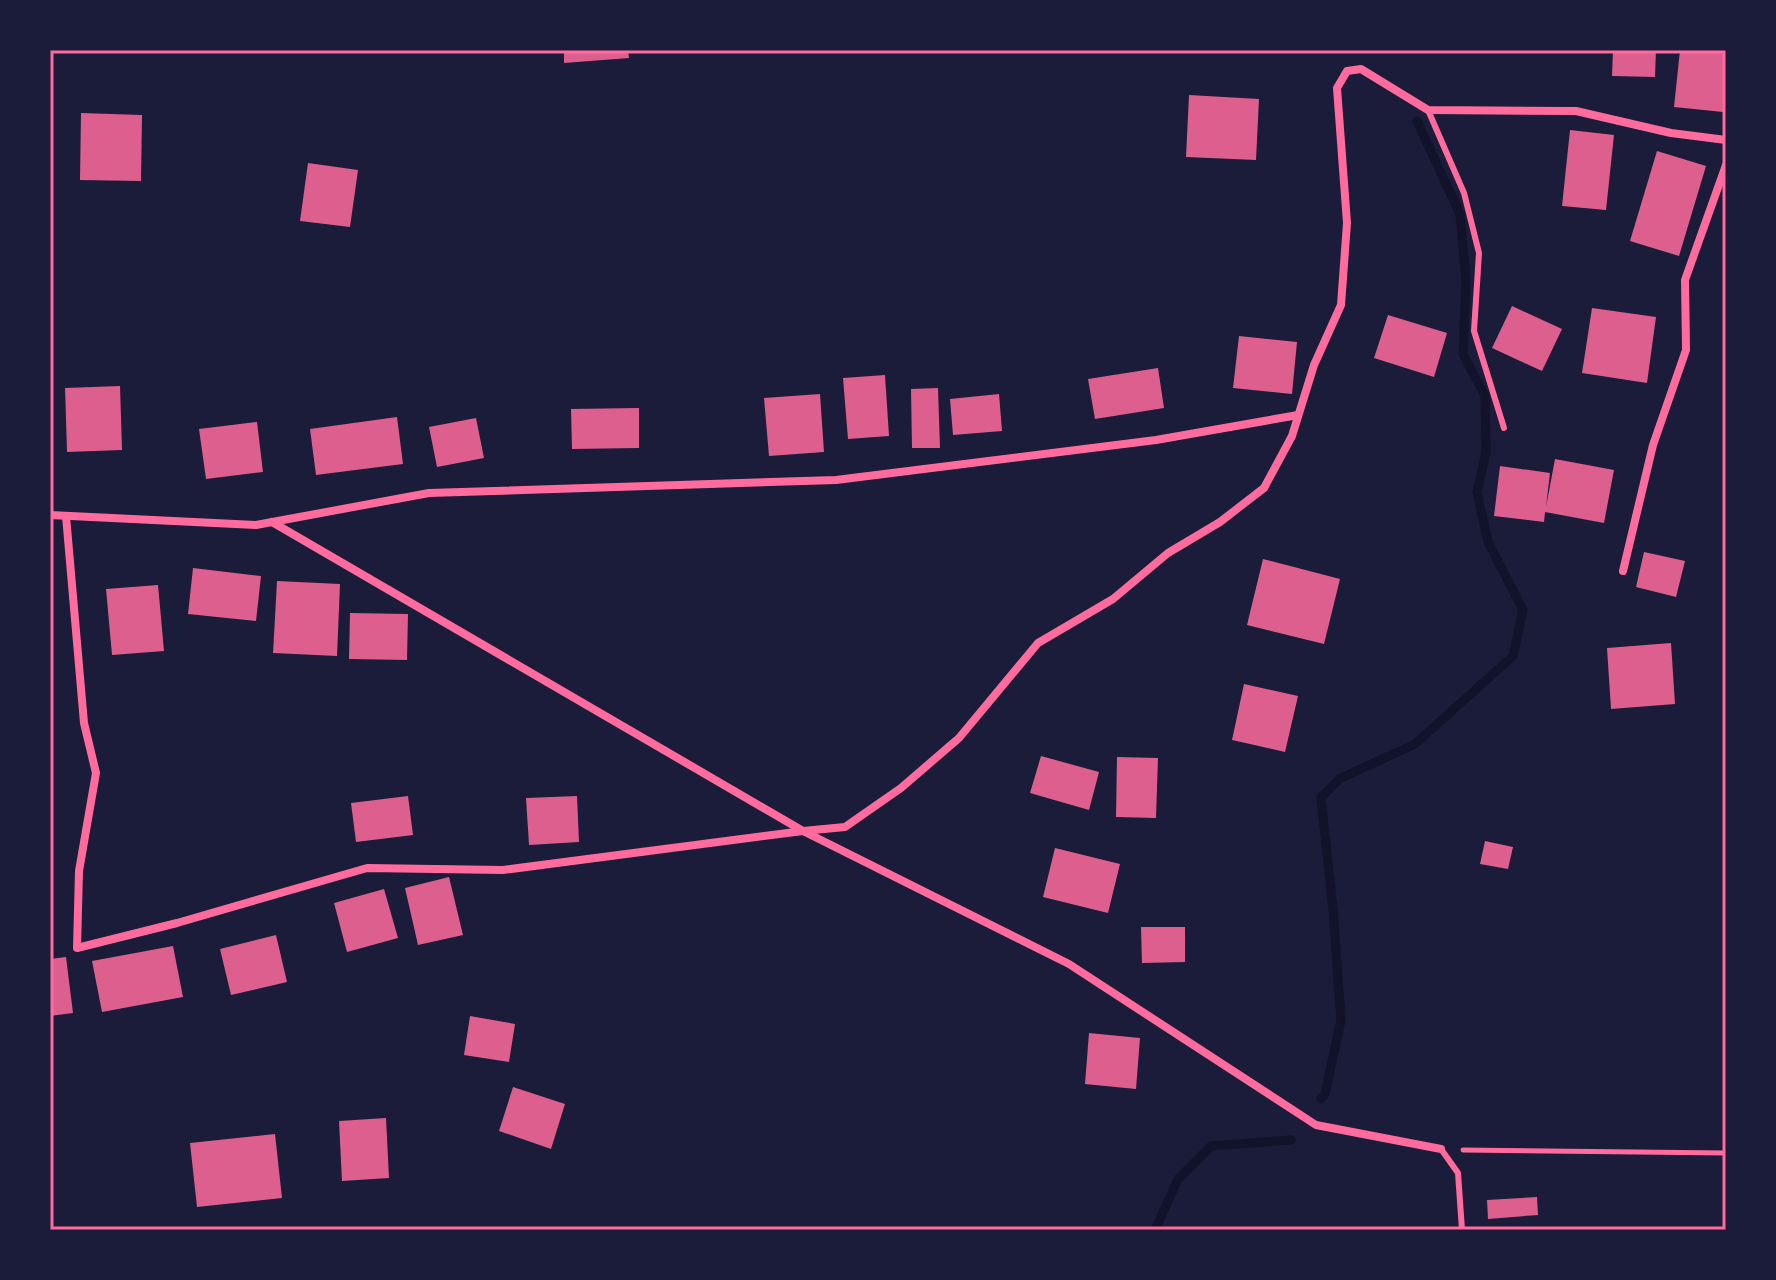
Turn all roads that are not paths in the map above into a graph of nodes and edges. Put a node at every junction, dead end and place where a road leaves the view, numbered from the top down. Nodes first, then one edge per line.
1 (1428, 110) junction
2 (1726, 140) edge
3 (1726, 165) edge
4 (1298, 415) junction
5 (1504, 428) dead end
6 (50, 515) edge
7 (66, 516) junction
8 (272, 522) junction
9 (1623, 571) dead end
10 (803, 831) junction
11 (1441, 1149) joint
12 (1462, 1230) edge

1 - 2 street
1 - 4 street
1 - 5 lane
3 - 9 street
4 - 8 street
4 - 10 street
6 - 7 street
7 - 8 street
7 - 10 street
8 - 10 street
10 - 11 street
11 - 12 lane

